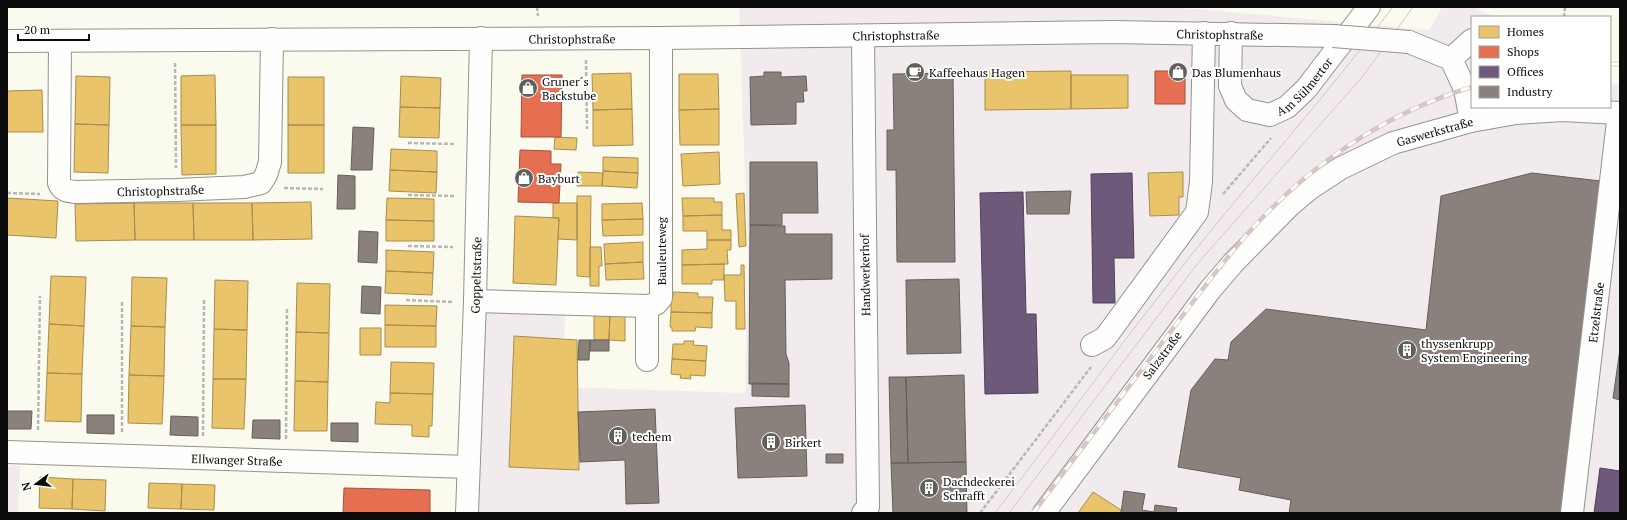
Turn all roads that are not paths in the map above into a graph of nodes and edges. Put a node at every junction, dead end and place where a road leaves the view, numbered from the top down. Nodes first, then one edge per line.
1 (1369, 7) edge
2 (1204, 33) junction
3 (1231, 33) junction
4 (863, 36) junction
5 (481, 38) junction
6 (661, 38) junction
7 (272, 39) junction
8 (7, 40) edge
9 (60, 41) junction
10 (1471, 41) edge
11 (1450, 59) junction
12 (1620, 113) edge
13 (1471, 121) junction
14 (1290, 205) joint
15 (475, 302) junction
16 (647, 306) junction
17 (1098, 341) road end
18 (647, 360) dead end
19 (7, 452) edge
20 (468, 467) junction
21 (467, 513) edge
22 (863, 513) edge
23 (1044, 513) edge
24 (1572, 513) edge

1 - 3 street, Am Sülmertor
2 - 3 street, Christophstraße
2 - 4 street, Christophstraße
2 - 17 street
3 - 11 street, Christophstraße, bridge
4 - 6 street, Christophstraße
4 - 22 street, Handwerkerhof
5 - 6 street, Christophstraße
5 - 7 street, Christophstraße
5 - 15 street, Goppeltstraße
6 - 16 street, Bauleuteweg
7 - 9 street, Christophstraße
7 - 9 street, Christophstraße
8 - 9 street, Christophstraße
10 - 11 street
11 - 13 street
12 - 13 street, Gaswerkstraße
12 - 24 street, Etzelstraße
13 - 14 street, Gaswerkstraße
14 - 23 street, Salzstraße
15 - 16 street
15 - 20 street, Goppeltstraße
16 - 18 street
19 - 20 street, Ellwanger Straße
20 - 21 street, Goppeltstraße

